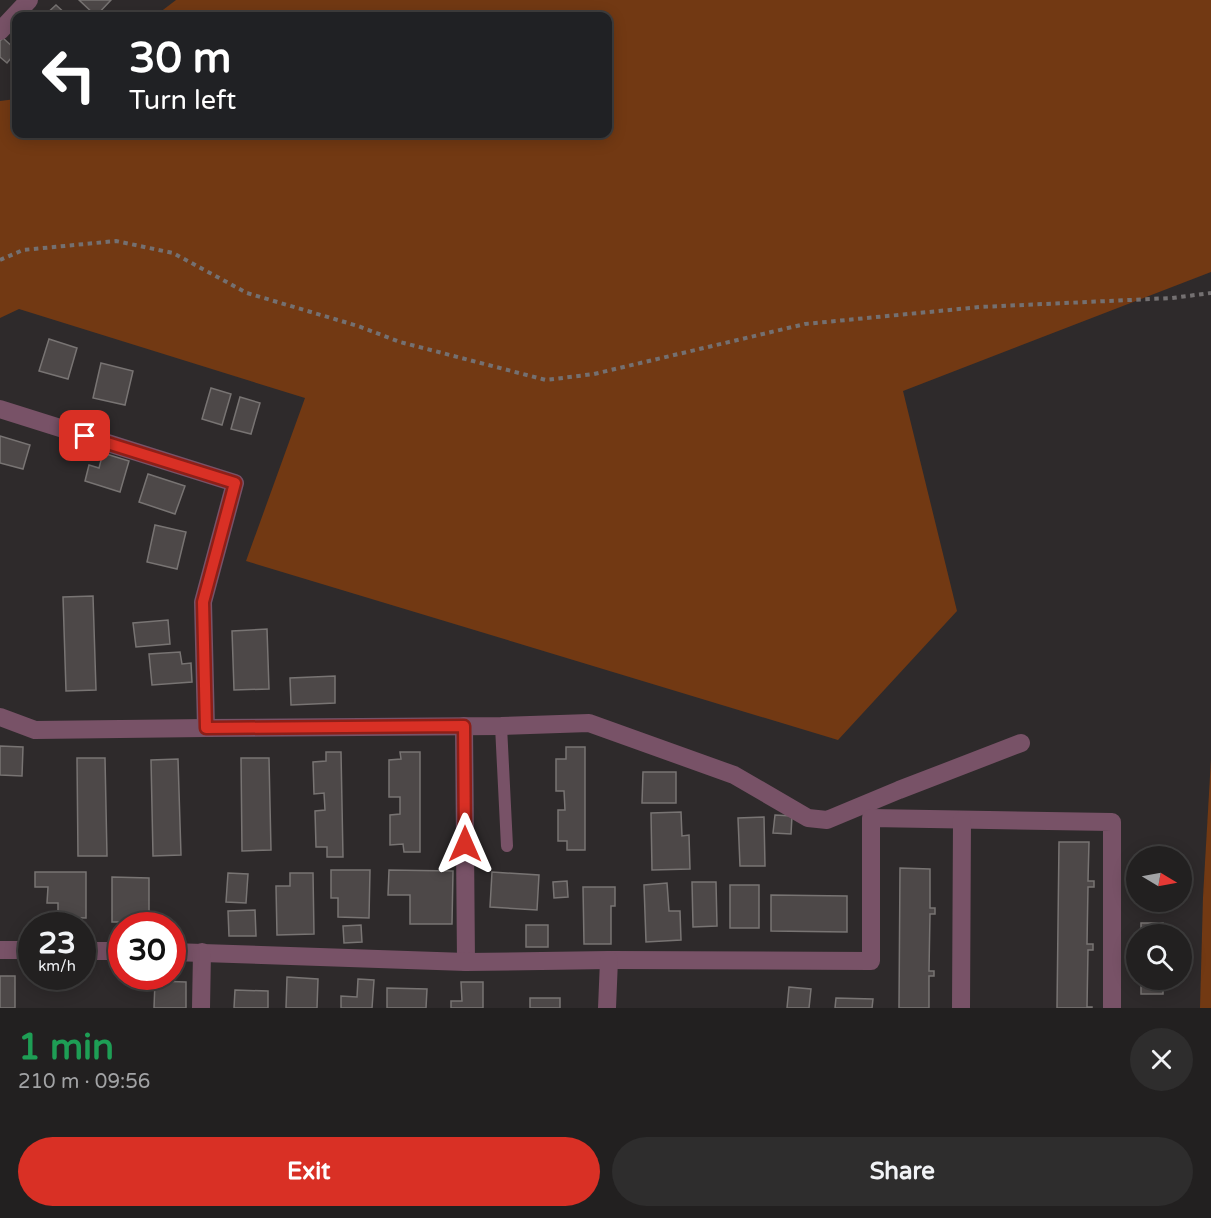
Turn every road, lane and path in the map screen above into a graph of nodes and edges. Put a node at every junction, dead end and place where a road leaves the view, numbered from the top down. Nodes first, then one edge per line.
1 (29, 0) edge
2 (18, 12) edge
3 (12, 18) edge
4 (0, 31) edge
5 (0, 260) edge
6 (1211, 293) edge
7 (0, 409) edge
8 (0, 717) edge
9 (464, 726) junction
10 (501, 726) junction
11 (206, 728) junction
12 (1021, 743) dead end
13 (962, 820) junction
14 (507, 846) dead end
15 (0, 950) edge
16 (18, 950) edge
17 (186, 952) edge
18 (202, 952) junction
19 (609, 960) junction
20 (466, 962) junction
21 (201, 1008) edge
22 (607, 1008) edge
23 (961, 1008) edge
24 (1112, 1008) edge

1 - 2 street
3 - 4 street
5 - 6 path
7 - 11 street
8 - 11 street
9 - 10 street
9 - 11 street
9 - 20 street
10 - 12 street
10 - 14 lane
13 - 19 street
13 - 23 street
13 - 24 street
15 - 16 street
17 - 18 street
18 - 20 street
18 - 21 street
19 - 20 street
19 - 22 street

